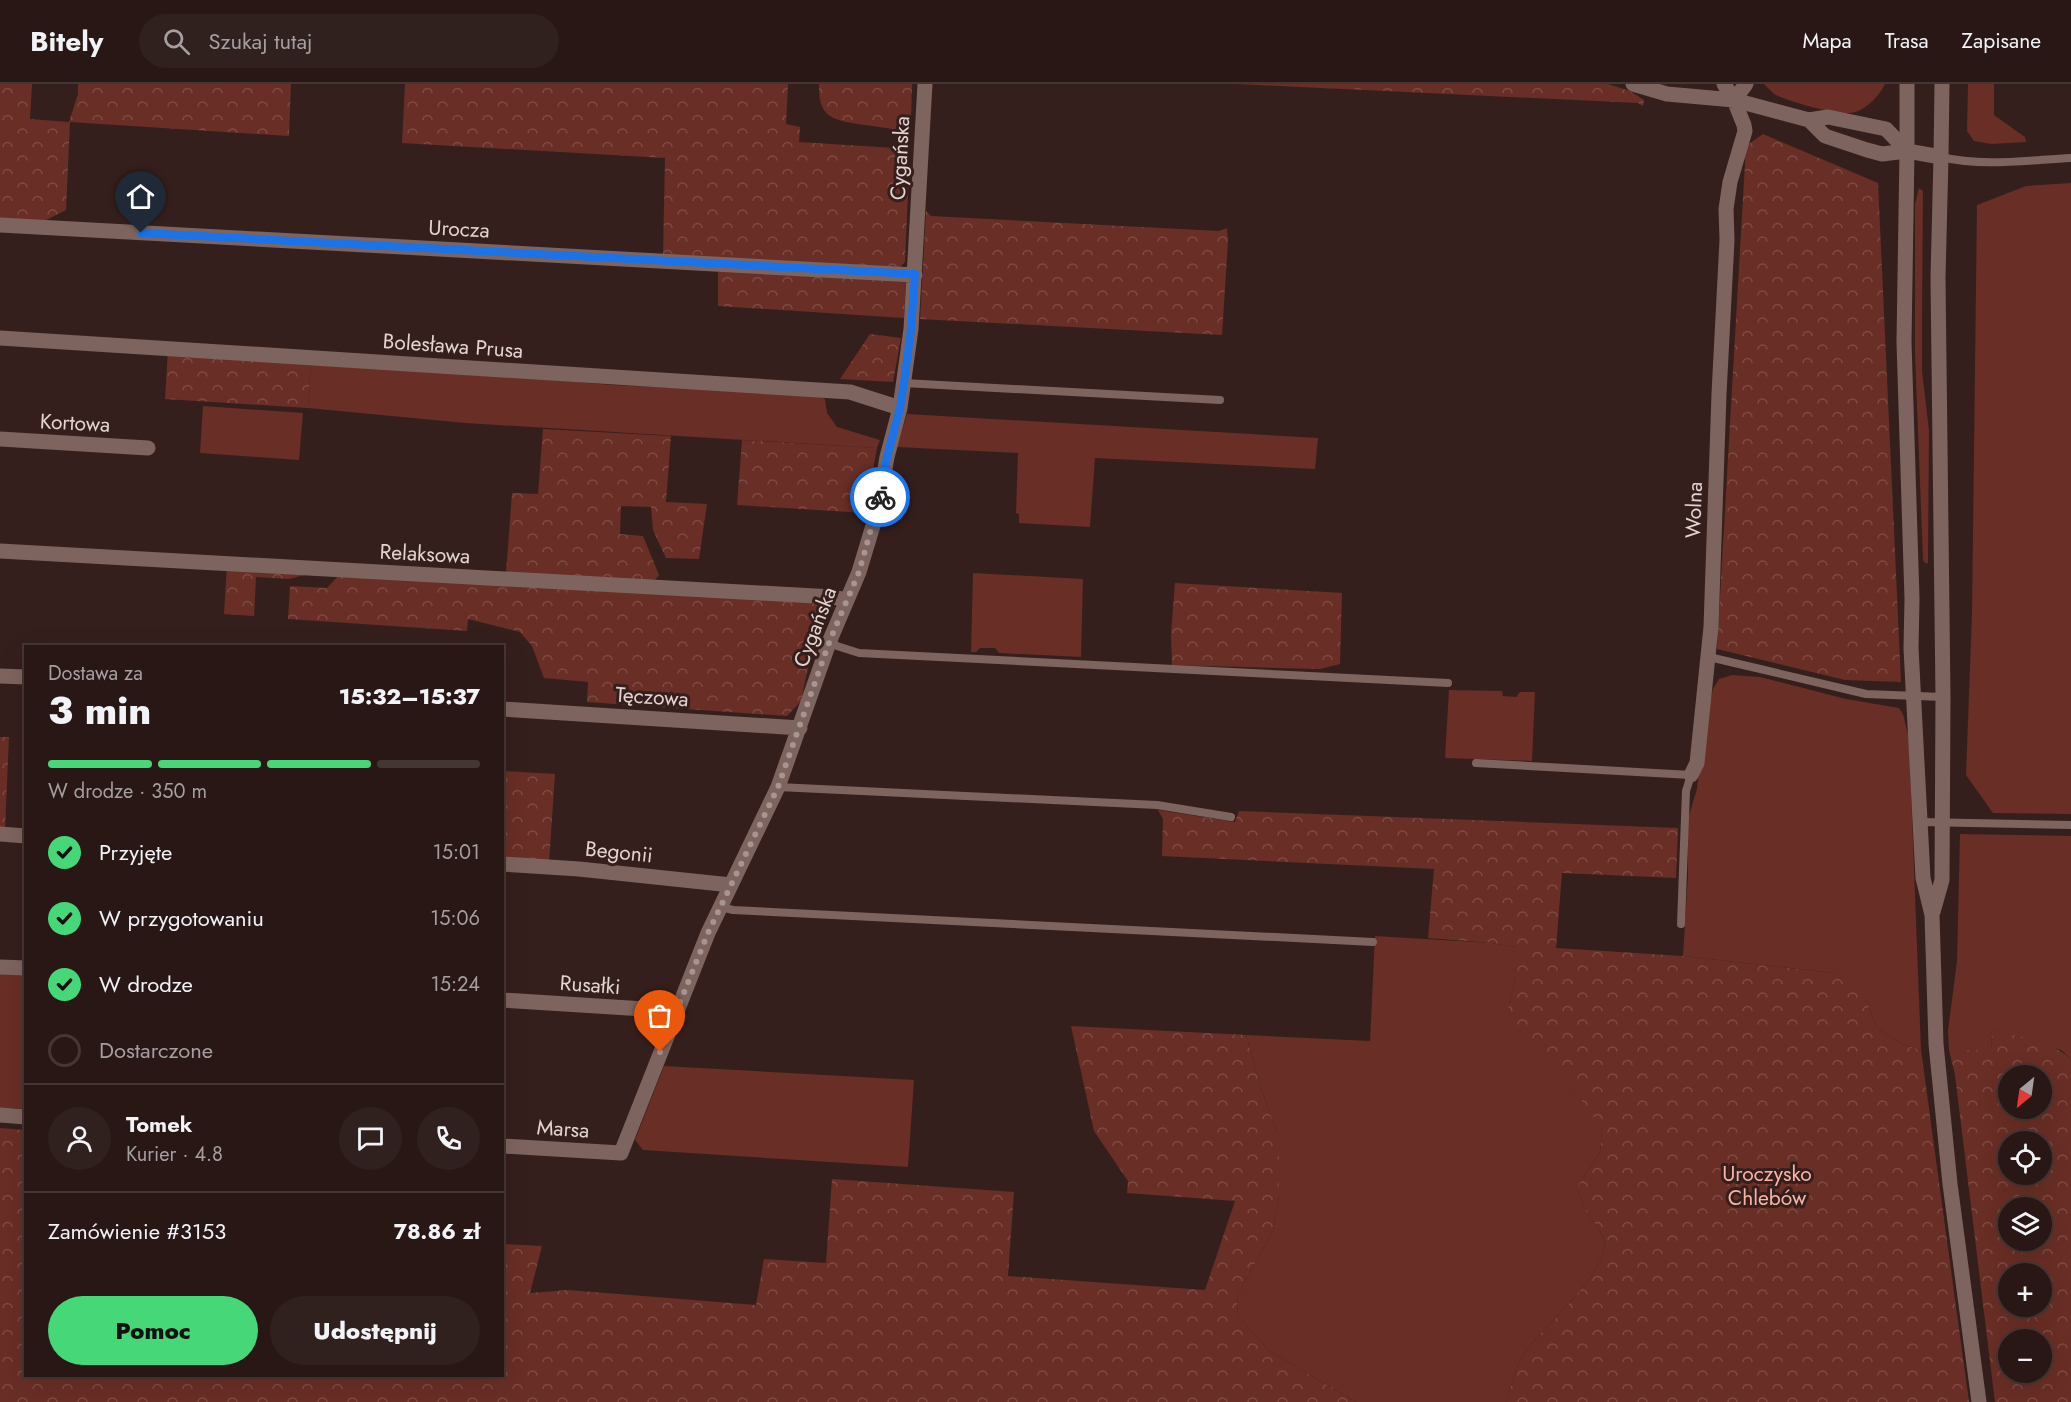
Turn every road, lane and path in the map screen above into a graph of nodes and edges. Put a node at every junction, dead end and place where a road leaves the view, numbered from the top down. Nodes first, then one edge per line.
1 (925, 84) edge
2 (1633, 84) edge
3 (1724, 84) edge
4 (1746, 84) edge
5 (1907, 84) edge
6 (1942, 84) edge
7 (1734, 100) junction
8 (1809, 120) junction
9 (1907, 151) junction
10 (1941, 157) junction
11 (2071, 158) edge
12 (0, 225) edge
13 (915, 274) junction
14 (0, 338) edge
15 (904, 383) junction
16 (1220, 400) dead end
17 (900, 408) junction
18 (0, 439) edge
19 (148, 448) dead end
20 (0, 551) edge
21 (847, 600) junction
22 (830, 640) junction
23 (1709, 657) junction
24 (0, 676) edge
25 (24, 677) edge
26 (1448, 683) dead end
27 (1915, 697) junction
28 (1943, 697) junction
29 (504, 709) edge
30 (800, 728) junction
31 (1476, 763) dead end
32 (1690, 775) junction
33 (778, 787) junction
34 (1231, 818) dead end
35 (1920, 822) junction
36 (1942, 823) junction
37 (2071, 825) edge
38 (0, 834) edge
39 (24, 836) edge
40 (504, 864) edge
41 (731, 885) junction
42 (721, 907) junction
43 (1932, 915) junction
44 (1681, 924) dead end
45 (1373, 942) dead end
46 (0, 967) edge
47 (24, 968) edge
48 (504, 1000) edge
49 (676, 1011) junction
50 (0, 1115) edge
51 (24, 1117) edge
52 (504, 1146) edge
53 (621, 1153) joint
54 (1979, 1402) edge

1 - 13 street, Cygańska
2 - 7 street
3 - 7 street, Wolna
4 - 7 street
5 - 9 street
6 - 10 street
7 - 8 street
7 - 23 street, Wolna
8 - 9 street
8 - 9 street
9 - 10 street
9 - 27 street
10 - 11 lane
10 - 28 street
12 - 13 street, Urocza
13 - 15 street, Cygańska
14 - 17 street, Bolesława Prusa
15 - 16 lane
15 - 17 street, Cygańska
17 - 21 street, Cygańska
18 - 19 street, Kortowa
20 - 21 street, Relaksowa
21 - 22 street, Cygańska
22 - 26 lane
22 - 30 street, Cygańska
23 - 27 lane
23 - 32 street, Wolna
24 - 25 street
27 - 28 lane
27 - 35 street
28 - 36 street
29 - 30 street, Tęczowa
30 - 33 street, Cygańska
31 - 32 lane
32 - 44 lane, Wolna
33 - 34 lane
33 - 41 street, Cygańska
35 - 36 lane
35 - 43 street
36 - 37 lane
36 - 43 street
38 - 39 street
40 - 41 street, Begonii
41 - 42 street, Cygańska
42 - 45 lane
42 - 49 street, Cygańska
43 - 54 street
46 - 47 street
48 - 49 street, Rusałki
49 - 53 street, Cygańska
50 - 51 street
52 - 53 street, Marsa

